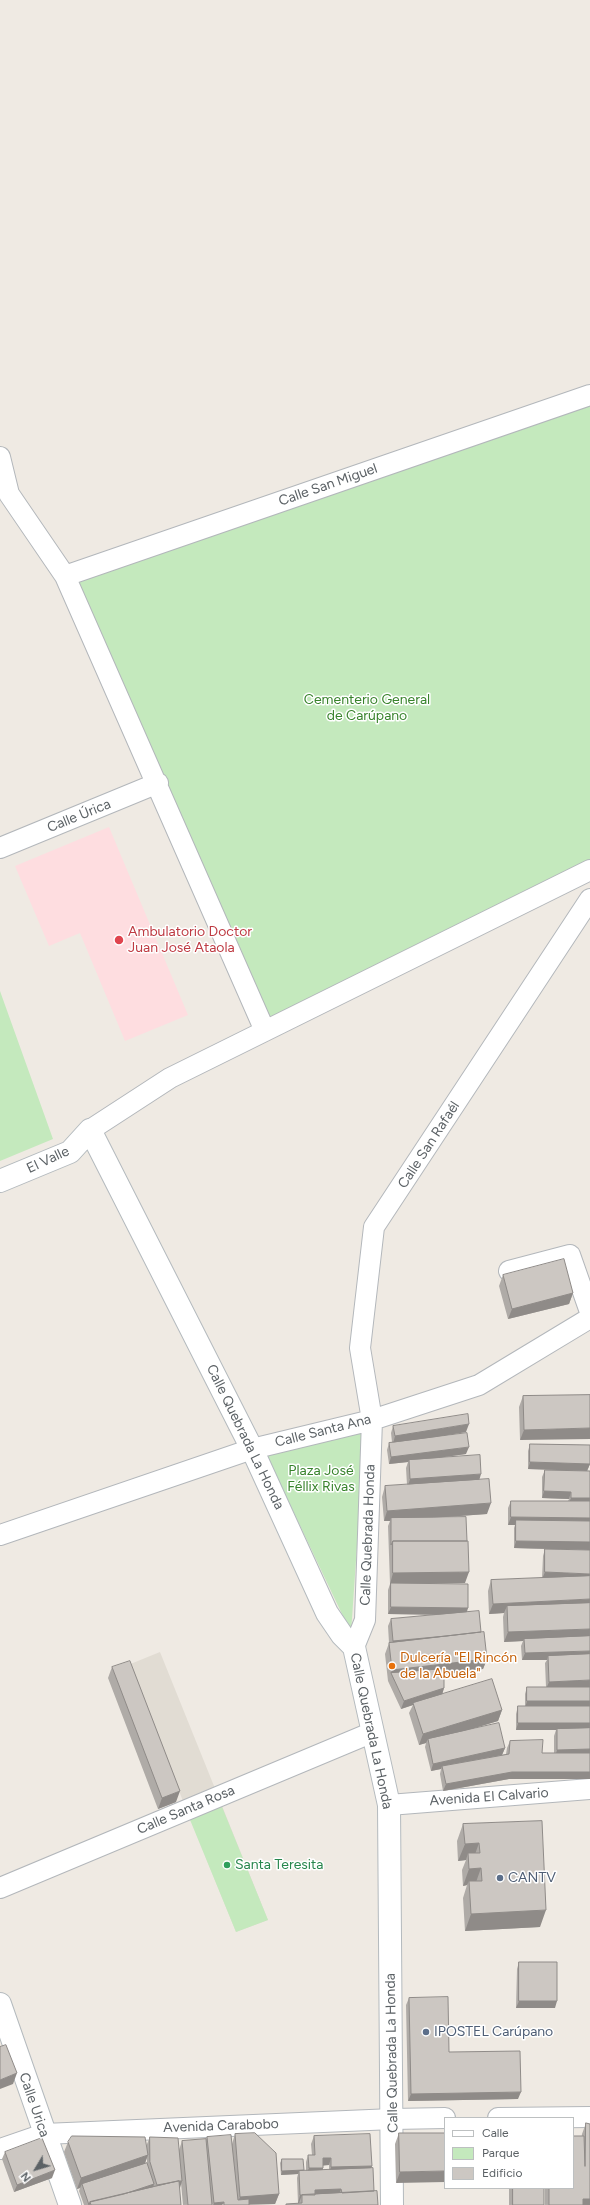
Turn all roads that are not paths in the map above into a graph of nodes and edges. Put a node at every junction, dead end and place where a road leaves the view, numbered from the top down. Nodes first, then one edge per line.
1 (590, 395) edge
2 (0, 457) edge
3 (65, 576) junction
4 (158, 784) junction
5 (0, 848) edge
6 (590, 870) edge
7 (590, 899) edge
8 (265, 1031) junction
9 (90, 1130) junction
10 (0, 1181) edge
11 (510, 1271) dead end
12 (590, 1312) edge
13 (590, 1318) edge
14 (372, 1420) junction
15 (252, 1449) junction
16 (0, 1535) edge
17 (354, 1647) junction
18 (373, 1732) junction
19 (590, 1789) edge
20 (389, 1805) junction
21 (0, 1888) edge
22 (0, 2004) edge
23 (574, 2117) edge
24 (590, 2117) edge
25 (444, 2118) edge
26 (393, 2119) junction
27 (44, 2134) junction
28 (0, 2149) edge
29 (70, 2205) edge
30 (392, 2205) edge

1 - 3 street, Calle San Miguel
2 - 3 street
3 - 4 street
4 - 5 street, Calle Úrica
4 - 8 street
6 - 8 street
7 - 14 street, Calle San Rafaél
8 - 9 street
9 - 10 main road, El Valle
9 - 15 main road, Calle Quebrada La Honda
11 - 12 street
13 - 14 street, Calle Santa Ana
14 - 15 street, Calle Santa Ana
14 - 17 street, Calle Quebrada Honda
15 - 16 street, Calle Santa Ana
15 - 17 main road, Calle Quebrada La Honda
17 - 18 main road, Calle Quebrada La Honda
18 - 20 main road, Calle Quebrada La Honda
18 - 21 street, Calle Santa Rosa
19 - 20 street, Avenida El Calvario
20 - 26 main road, Calle Quebrada La Honda
22 - 27 main road, Calle Urica
23 - 24 street
25 - 26 street, Avenida Carabobo
26 - 27 street, Avenida Carabobo
26 - 30 main road, Calle Quebrada La Honda
27 - 28 street, Avenida Carabobo
27 - 29 main road, Calle Urica

